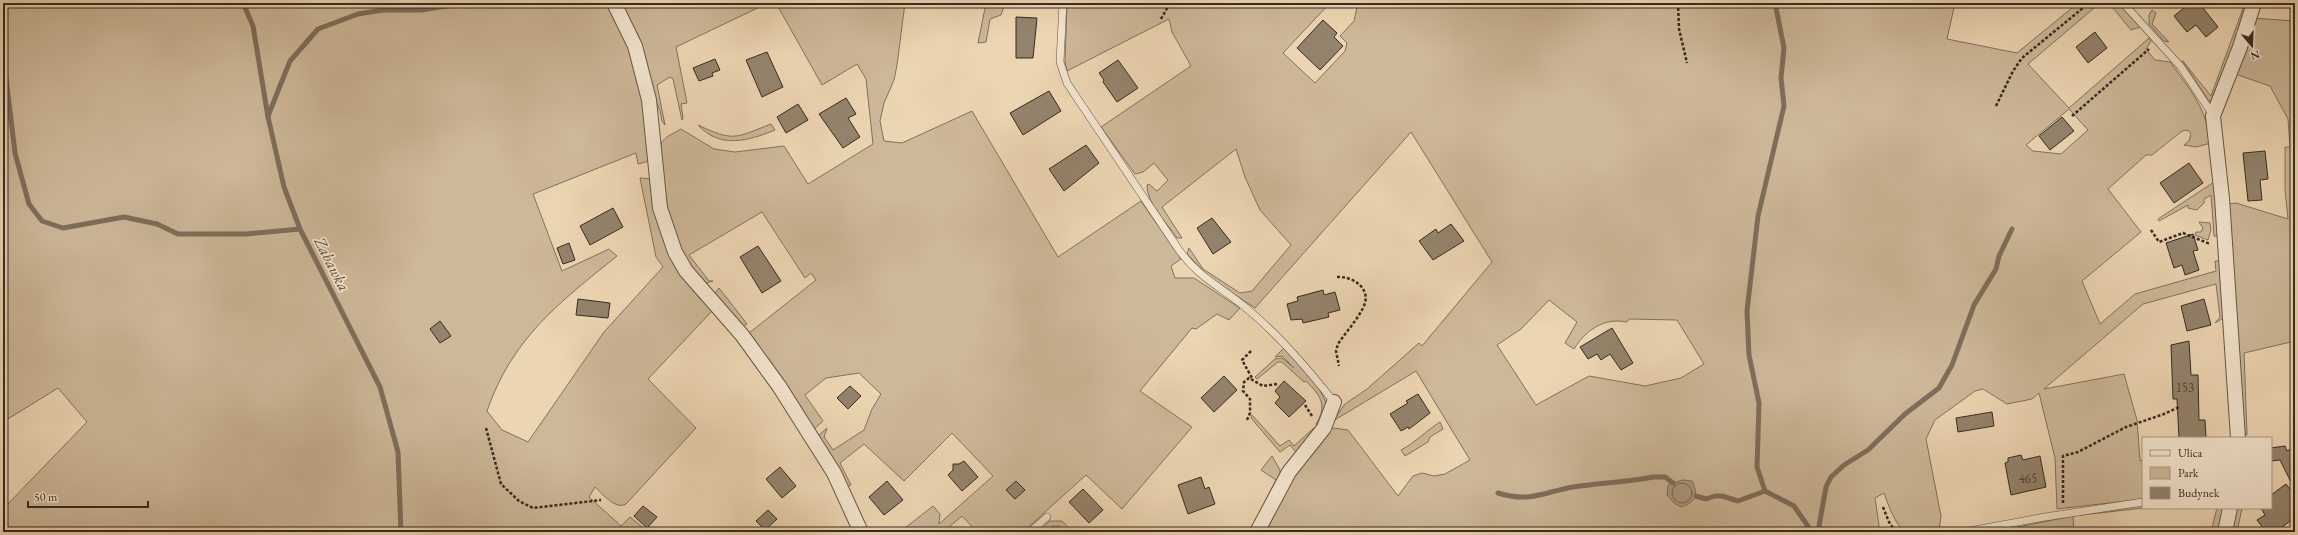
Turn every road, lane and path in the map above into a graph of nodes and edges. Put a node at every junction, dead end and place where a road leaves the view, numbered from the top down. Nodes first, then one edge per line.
1 (614, 3) edge
2 (1063, 3) edge
3 (1170, 3) edge
4 (1678, 3) edge
5 (2089, 3) edge
6 (2124, 3) edge
7 (2254, 3) edge
8 (1161, 19) dead end
9 (2159, 41) junction
10 (1687, 63) dead end
11 (1996, 106) dead end
12 (2072, 116) dead end
13 (2213, 116) junction
14 (2151, 230) dead end
15 (2211, 246) dead end
16 (1337, 277) dead end
17 (1251, 351) dead end
18 (1339, 366) dead end
19 (1253, 379) junction
20 (1277, 384) dead end
21 (1334, 402) joint
22 (1305, 404) dead end
23 (2178, 407) dead end
24 (1247, 420) dead end
25 (1313, 420) dead end
26 (486, 428) dead end
27 (2238, 437) edge
28 (601, 500) dead end
29 (2142, 502) edge
30 (1883, 507) dead end
31 (2230, 509) edge
32 (2066, 513) junction
33 (1047, 517) dead end
34 (862, 532) edge
35 (1030, 532) edge
36 (1257, 532) edge
37 (1896, 532) edge
38 (1964, 532) edge
39 (2225, 532) edge

1 - 34 street
2 - 21 lane
3 - 8 path
4 - 10 path
5 - 11 path
6 - 9 lane
7 - 13 street
9 - 12 path
9 - 13 lane
13 - 27 street
14 - 15 path
16 - 18 path
17 - 19 path
19 - 20 path
19 - 24 path
21 - 36 street
22 - 25 path
23 - 32 path
26 - 28 path
29 - 32 lane
30 - 37 path
31 - 39 street
32 - 38 lane
33 - 35 lane

